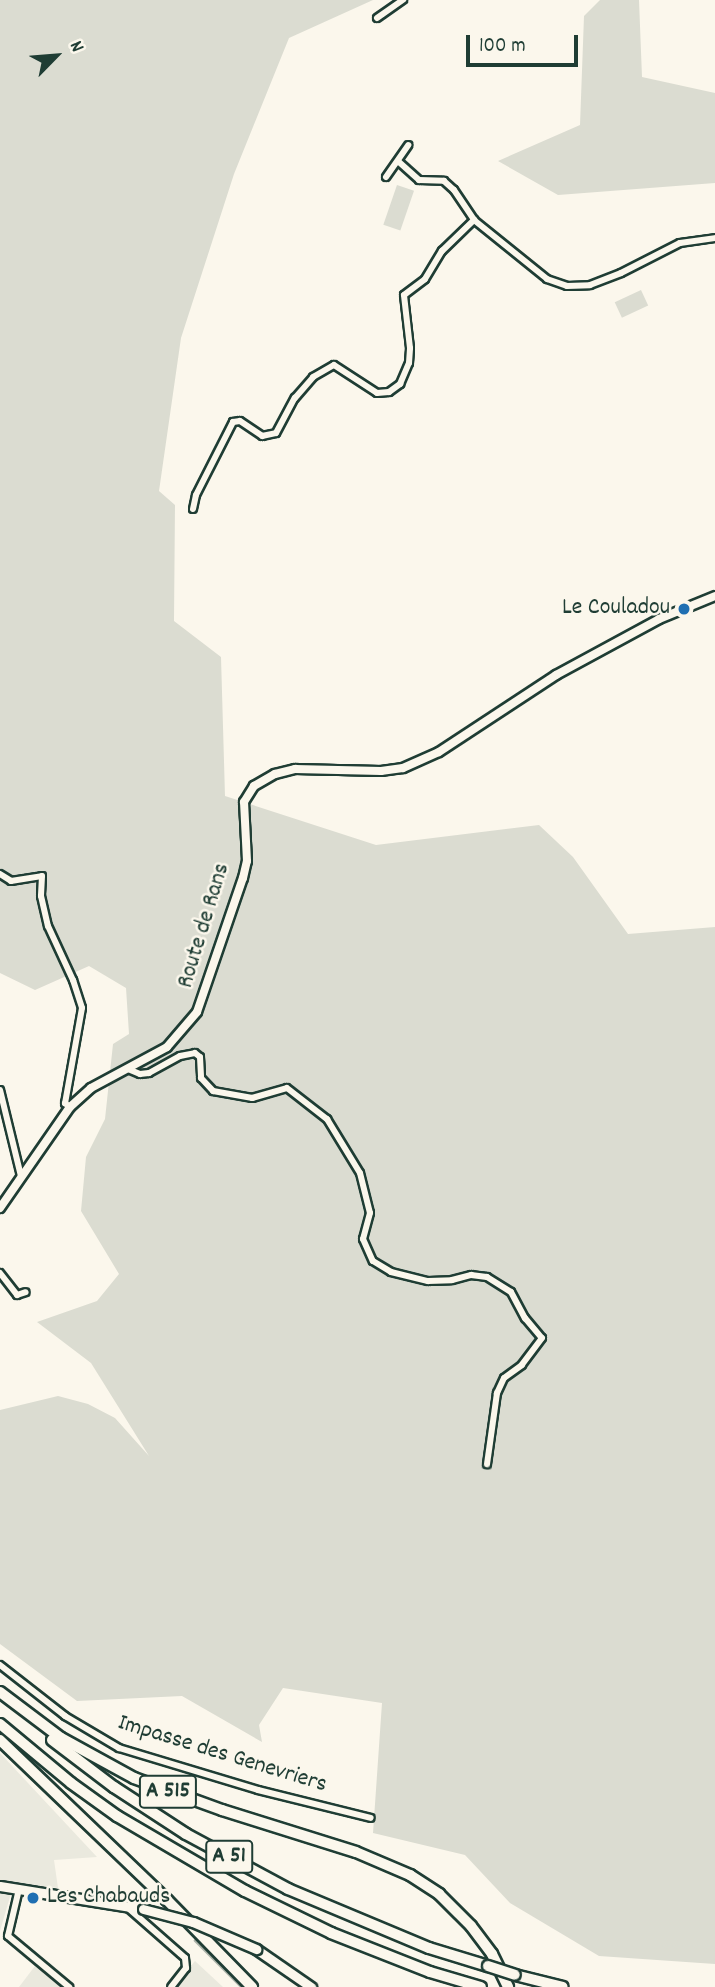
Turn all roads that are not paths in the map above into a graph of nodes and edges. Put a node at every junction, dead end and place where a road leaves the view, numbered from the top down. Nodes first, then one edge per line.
1 (403, 0) edge
2 (377, 18) dead end
3 (408, 145) dead end
4 (399, 162) junction
5 (386, 177) dead end
6 (474, 220) junction
7 (715, 237) edge
8 (193, 509) dead end
9 (715, 596) edge
10 (0, 874) edge
11 (128, 1069) junction
12 (0, 1090) edge
13 (70, 1107) junction
14 (21, 1175) junction
15 (0, 1208) edge
16 (0, 1273) edge
17 (26, 1292) dead end
18 (487, 1464) dead end
19 (0, 1665) edge
20 (0, 1694) edge
21 (0, 1724) edge
22 (0, 1740) edge
23 (371, 1818) dead end
24 (0, 1886) edge
25 (19, 1889) junction
26 (125, 1906) junction
27 (211, 1943) junction
28 (69, 1987) edge
29 (171, 1987) edge
30 (252, 1987) edge
31 (261, 1987) edge
32 (312, 1987) edge
33 (481, 1987) edge
34 (508, 1987) edge
35 (563, 1987) edge

1 - 2 street
3 - 4 street
4 - 5 street
4 - 6 street
6 - 7 street
6 - 8 street
9 - 11 street, Route de Rans
10 - 13 street
11 - 13 street, Route de Rans
11 - 18 street
12 - 14 street
13 - 14 street, Route de Rans
14 - 15 street, Route de Rans
16 - 17 street
19 - 23 street, Impasse des Genevriers
20 - 34 highway, A 515
20 - 35 highway, A 51, bridge
21 - 33 highway, A 51
22 - 27 highway
24 - 25 main road
25 - 26 main road
25 - 28 street
26 - 29 street
26 - 32 main road, bridge
27 - 30 highway
27 - 31 highway

